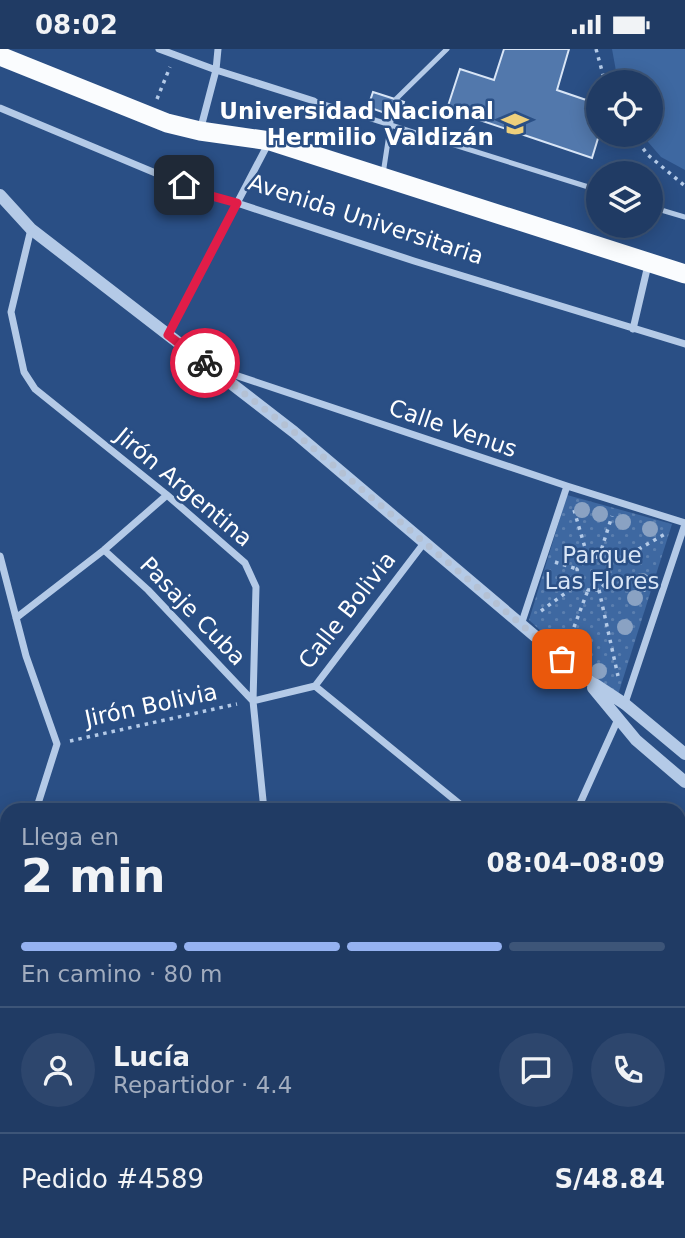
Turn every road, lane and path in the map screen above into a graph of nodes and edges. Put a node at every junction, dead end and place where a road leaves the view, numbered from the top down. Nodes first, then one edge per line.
1 (159, 49) edge
2 (218, 49) edge
3 (447, 49) edge
4 (596, 49) edge
5 (175, 54) junction
6 (0, 56) edge
7 (216, 70) junction
8 (601, 70) edge
9 (397, 99) dead end
10 (314, 101) joint
11 (0, 108) edge
12 (392, 115) dead end
13 (150, 117) junction
14 (390, 125) junction
15 (200, 131) junction
16 (270, 141) junction
17 (642, 147) edge
18 (382, 177) junction
19 (586, 186) edge
20 (685, 186) edge
21 (0, 195) edge
22 (237, 203) junction
23 (663, 211) edge
24 (685, 217) edge
25 (32, 229) junction
26 (649, 263) junction
27 (685, 274) edge
28 (633, 329) junction
29 (168, 335) junction
30 (685, 344) edge
31 (210, 367) junction
32 (567, 487) junction
33 (167, 495) junction
34 (616, 502) junction
35 (685, 523) edge
36 (674, 529) dead end
37 (424, 543) junction
38 (104, 550) junction
39 (0, 557) edge
40 (599, 557) junction
41 (544, 558) junction
42 (589, 558) junction
43 (609, 565) junction
44 (577, 569) junction
45 (610, 579) junction
46 (579, 583) junction
47 (588, 590) junction
48 (599, 590) junction
49 (661, 596) junction
50 (16, 618) junction
51 (521, 625) junction
52 (562, 659) junction
53 (584, 677) junction
54 (315, 686) junction
55 (253, 701) junction
56 (625, 704) junction
57 (618, 718) junction
58 (57, 744) junction
59 (685, 754) edge
60 (685, 782) edge
61 (38, 803) edge
62 (263, 803) edge
63 (458, 803) edge
64 (580, 803) edge

1 - 5 street
2 - 7 street
3 - 9 lane
4 - 8 path
5 - 7 street
5 - 13 path
6 - 13 highway, Avenida Universitaria
7 - 10 street
7 - 15 street
10 - 14 lane
11 - 22 street, Avenida Universitaria
12 - 14 lane
13 - 15 highway, Avenida Universitaria
14 - 18 lane
14 - 19 lane
15 - 16 highway, Avenida Universitaria
16 - 18 highway, Avenida Universitaria
16 - 22 street
17 - 20 path
18 - 26 highway, Avenida Universitaria
21 - 25 street
22 - 28 street, Avenida Universitaria
22 - 29 street
23 - 24 lane
25 - 29 street
25 - 33 street, Jirón Argentina
26 - 27 highway, Avenida Universitaria
26 - 28 street
28 - 30 street, Avenida Universitaria
29 - 31 street
31 - 32 street, Calle Venus
31 - 37 street
32 - 34 street, Calle Venus
32 - 41 street
32 - 42 path
33 - 38 street
33 - 55 street, Jirón Argentina
34 - 35 street, Calle Venus
34 - 40 path
35 - 49 street
36 - 43 path
37 - 51 street
37 - 54 street, Calle Bolivia
38 - 50 street
38 - 55 street, Pasaje Cuba
39 - 50 street
40 - 42 path
40 - 43 path
41 - 44 path
41 - 51 street
42 - 44 path
43 - 45 path
44 - 46 path
45 - 48 path
45 - 49 path
46 - 47 path
46 - 51 path
47 - 48 path
47 - 52 path
48 - 56 path
49 - 56 street
50 - 58 street
51 - 52 street
52 - 53 street
53 - 56 street
53 - 57 street
54 - 55 street, Calle Bolivia
54 - 63 street
55 - 58 path, Jirón Bolivia
55 - 62 street, Jirón Argentina
56 - 57 street
56 - 59 street
57 - 60 street
57 - 64 street
58 - 61 street

